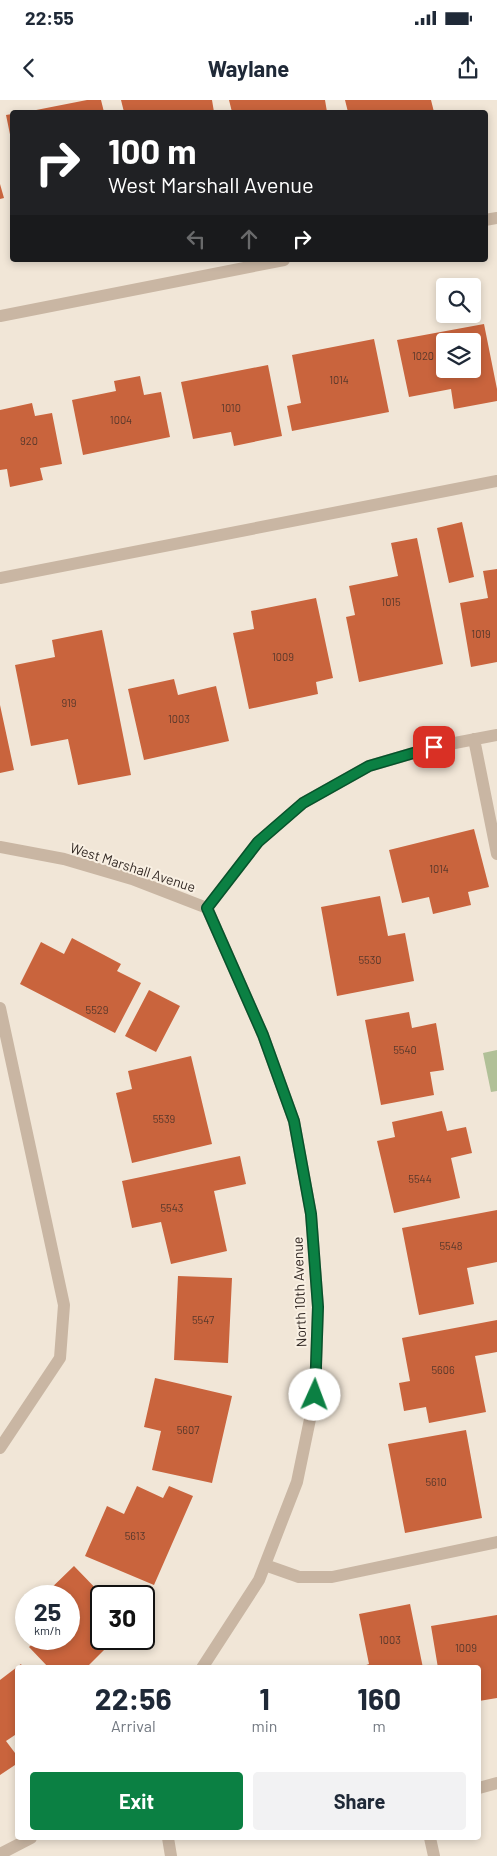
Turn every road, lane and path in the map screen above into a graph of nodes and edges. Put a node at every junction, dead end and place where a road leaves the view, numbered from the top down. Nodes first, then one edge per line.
1 (274, 262) edge
2 (0, 316) edge
3 (497, 481) edge
4 (0, 578) edge
5 (497, 735) edge
6 (474, 739) junction
7 (0, 847) edge
8 (497, 854) edge
9 (207, 908) junction
10 (0, 1008) edge
11 (0, 1448) edge
12 (497, 1542) edge
13 (265, 1566) junction
14 (204, 1665) edge
15 (497, 1784) edge
16 (481, 1788) edge
17 (27, 1840) edge
18 (168, 1840) edge
19 (430, 1840) edge
20 (0, 1854) edge
21 (171, 1856) edge
22 (434, 1856) edge

1 - 2 street
3 - 4 street
5 - 6 street, West Marshall Avenue
6 - 8 street
6 - 9 street, West Marshall Avenue
7 - 9 street, West Marshall Avenue
9 - 13 street, North 10th Avenue
10 - 11 street
12 - 13 street
13 - 14 street, North 10th Avenue
15 - 16 street
17 - 20 street
18 - 21 street
19 - 22 street

